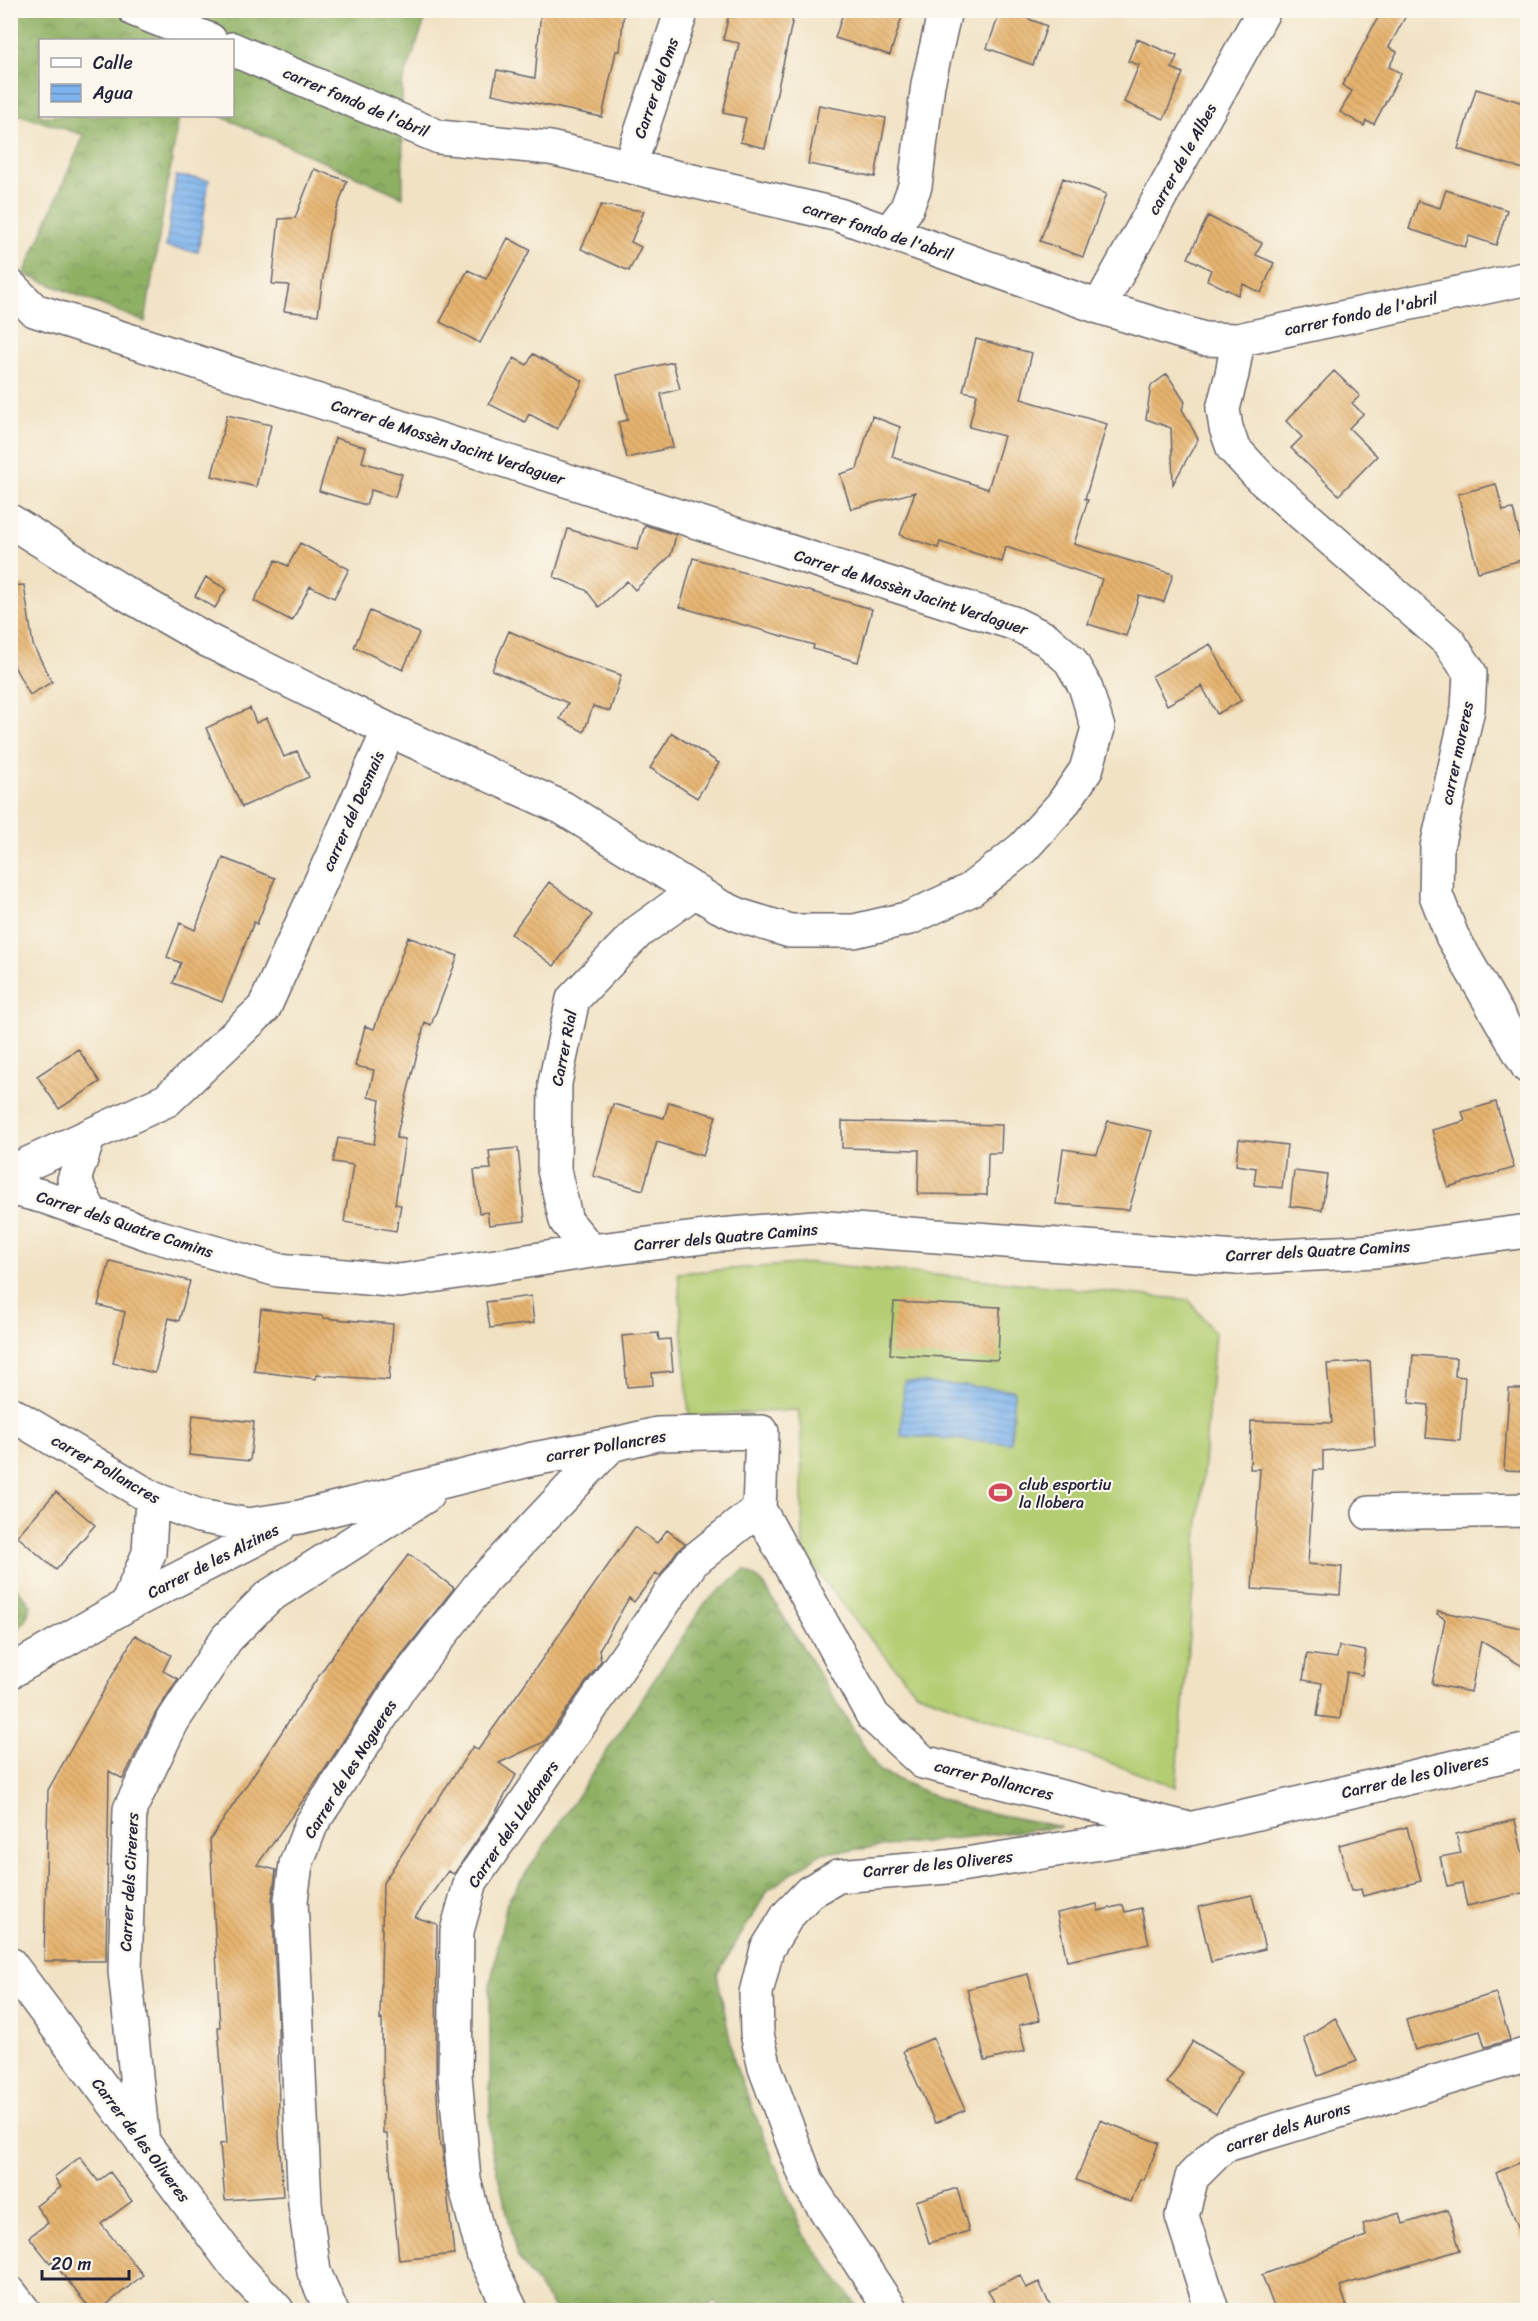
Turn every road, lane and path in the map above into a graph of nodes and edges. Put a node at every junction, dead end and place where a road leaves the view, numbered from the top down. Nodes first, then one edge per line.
1 (135, 10) edge
2 (682, 10) edge
3 (945, 10) edge
4 (1264, 10) edge
5 (208, 39) edge
6 (234, 50) edge
7 (630, 165) junction
8 (889, 232) junction
9 (1527, 278) edge
10 (10, 286) edge
11 (1099, 307) junction
12 (1238, 340) junction
13 (10, 520) edge
14 (389, 730) junction
15 (695, 891) junction
16 (1527, 1067) edge
17 (89, 1136) junction
18 (10, 1172) edge
19 (10, 1188) edge
20 (91, 1213) junction
21 (1527, 1231) edge
22 (591, 1251) junction
23 (10, 1413) edge
24 (611, 1445) junction
25 (455, 1477) junction
26 (152, 1498) junction
27 (759, 1509) junction
28 (1527, 1510) edge
29 (1369, 1513) dead end
30 (300, 1517) junction
31 (127, 1605) junction
32 (10, 1672) edge
33 (1527, 1750) edge
34 (1189, 1829) junction
35 (10, 1965) edge
36 (1527, 2054) edge
37 (142, 2143) junction
38 (10, 2293) edge
39 (23, 2310) edge
40 (277, 2310) edge
41 (331, 2310) edge
42 (511, 2310) edge
43 (891, 2310) edge
44 (1212, 2310) edge

1 - 5 street
2 - 7 street, Carrer del Oms
3 - 8 street
4 - 11 street, carrer de le Albes
6 - 7 street, carrer fondo de l'abril
7 - 8 street, carrer fondo de l'abril
8 - 11 street, carrer fondo de l'abril
9 - 12 street, carrer fondo de l'abril
10 - 15 street, Carrer de Mossèn Jacint Verdaguer
11 - 12 street, carrer fondo de l'abril
12 - 16 street, carrer moreres
13 - 14 street, carrer del Desmais
14 - 15 street, Carrer de Mossèn Jacint Verdaguer
14 - 17 street, carrer del Desmais
15 - 22 street, Carrer Rial
17 - 18 street, carrer del Desmais
17 - 20 street, Carrer dels Quatre Camins
19 - 20 street, Carrer dels Quatre Camins
20 - 22 street, Carrer dels Quatre Camins
21 - 22 street, Carrer dels Quatre Camins
23 - 26 street, carrer Pollancres
24 - 25 street, carrer Pollancres
24 - 27 street, carrer Pollancres
24 - 41 street, Carrer de les Nogueres
25 - 30 street, carrer Pollancres
25 - 37 street, Carrer dels Cirerers
26 - 30 street, carrer Pollancres
26 - 31 street, Carrer de les Alzines
27 - 34 street, carrer Pollancres
27 - 42 street, Carrer dels Lledoners
28 - 29 street
30 - 31 street, Carrer de les Alzines
31 - 32 street, Carrer de les Alzines
33 - 34 street, Carrer de les Oliveres
34 - 43 street, Carrer de les Oliveres
35 - 37 street, Carrer de les Oliveres
36 - 44 street, carrer dels Aurons
37 - 40 street, Carrer de les Oliveres
38 - 39 street

